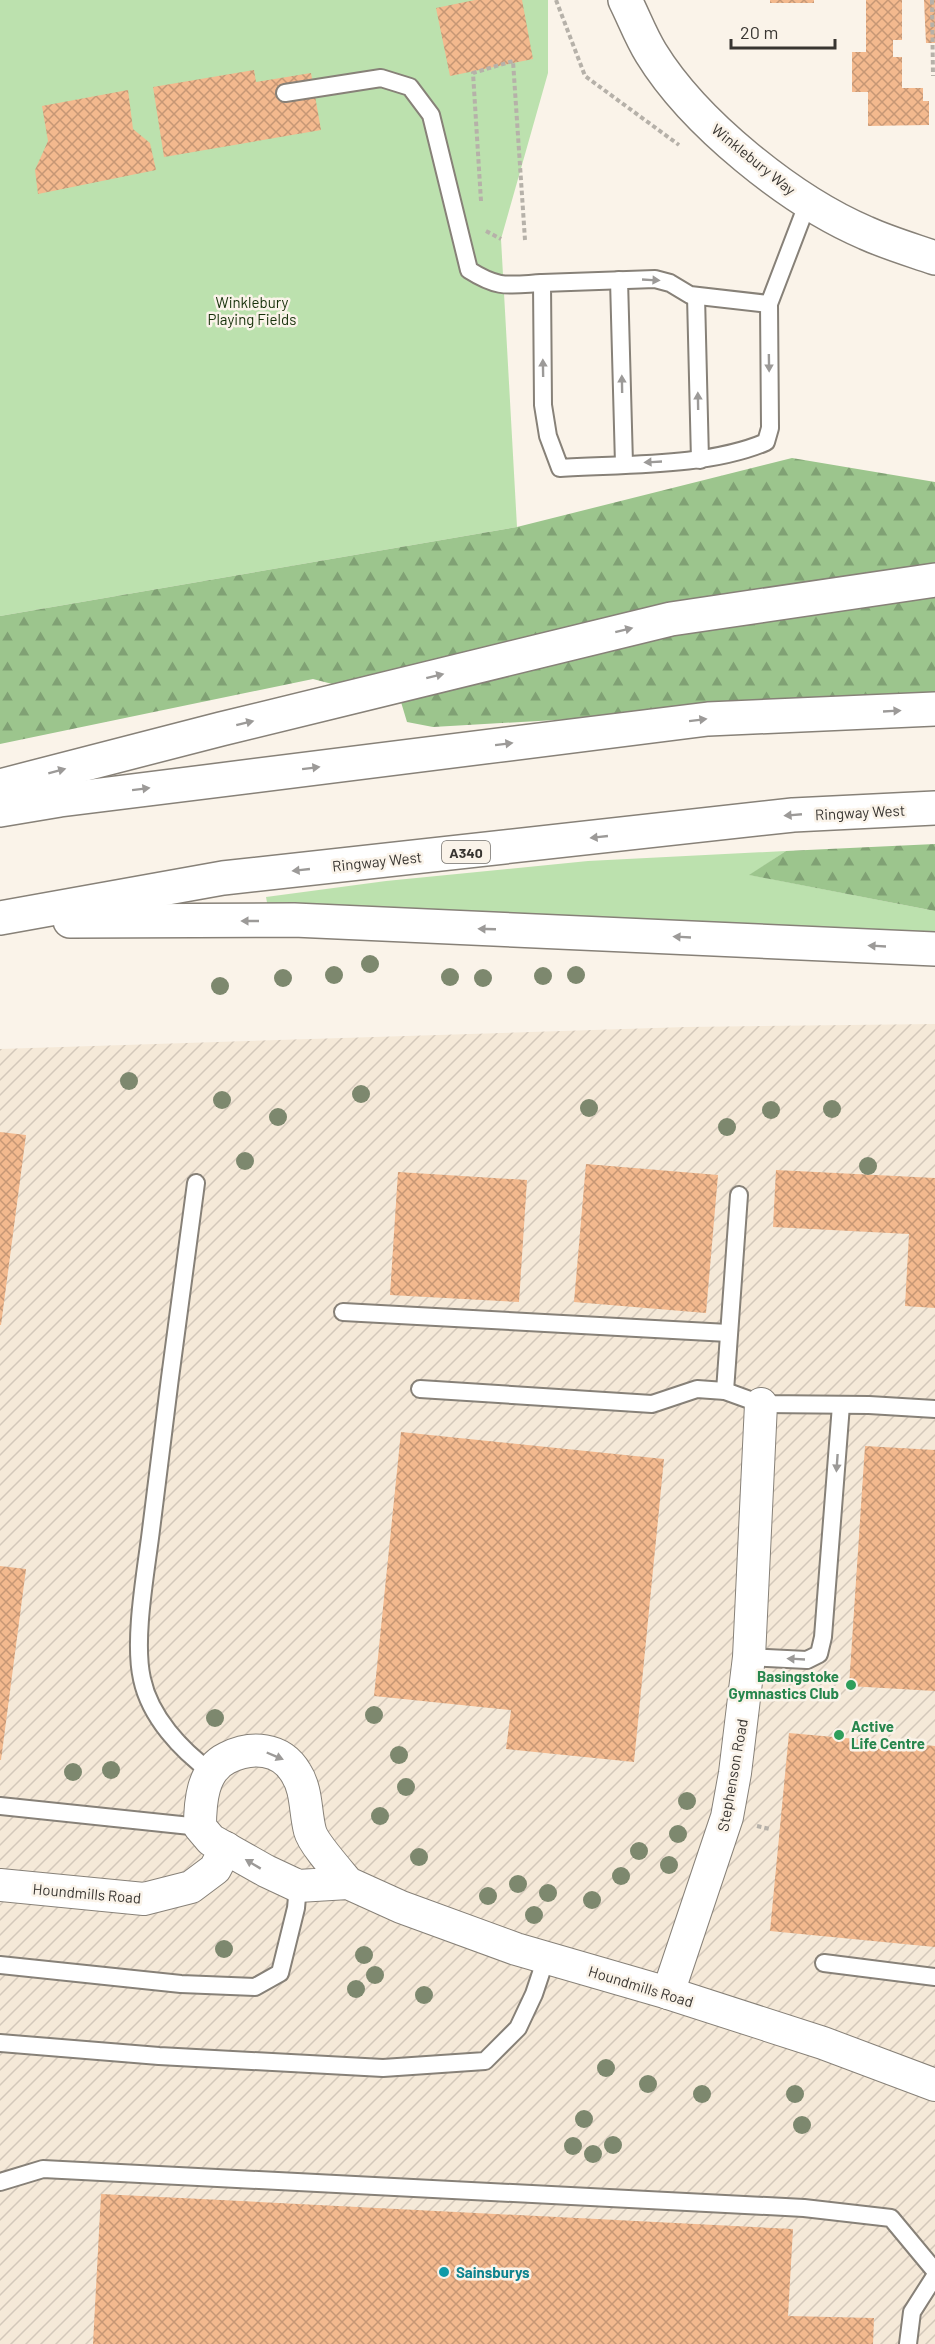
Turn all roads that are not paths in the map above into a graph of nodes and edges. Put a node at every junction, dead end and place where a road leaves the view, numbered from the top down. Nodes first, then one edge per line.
1 (625, 0) edge
2 (285, 93) dead end
3 (808, 202) junction
4 (935, 258) edge
5 (619, 280) junction
6 (542, 282) junction
7 (696, 296) junction
8 (768, 304) junction
9 (700, 459) junction
10 (624, 464) junction
11 (935, 580) edge
12 (935, 709) edge
13 (0, 786) edge
14 (935, 808) edge
15 (0, 810) edge
16 (0, 919) edge
17 (935, 949) edge
18 (196, 1183) dead end
19 (739, 1195) dead end
20 (343, 1312) dead end
21 (728, 1333) junction
22 (420, 1389) dead end
23 (725, 1391) junction
24 (762, 1404) junction
25 (841, 1405) junction
26 (935, 1409) edge
27 (749, 1657) junction
28 (211, 1772) junction
29 (0, 1806) edge
30 (200, 1827) junction
31 (226, 1848) junction
32 (348, 1883) junction
33 (0, 1885) edge
34 (298, 1886) junction
35 (546, 1958) junction
36 (824, 1963) dead end
37 (0, 1965) edge
38 (935, 1977) edge
39 (668, 1993) junction
40 (0, 2043) edge
41 (935, 2085) edge
42 (0, 2182) edge
43 (935, 2274) edge
44 (908, 2344) edge

1 - 3 main road, Winklebury Way
2 - 6 lane
3 - 4 main road, Winklebury Way
3 - 8 lane
5 - 6 lane
5 -> 7 lane
10 -> 5 lane
10 -> 6 lane
7 - 8 lane
9 -> 7 lane
8 -> 9 lane
9 -> 10 lane
13 -> 11 main road
15 -> 12 main road
14 -> 16 main road, Ringway West / A340
17 -> 16 main road
18 - 28 lane
19 - 21 lane
20 - 21 lane
21 - 23 lane
22 - 23 lane
23 - 24 lane
24 - 25 lane
24 - 27 street, Stephenson Road
25 - 26 lane
25 -> 27 lane
27 - 39 street, Stephenson Road
28 - 30 street
28 -> 32 street, Houndmills Road
29 - 30 lane
30 - 31 street, Houndmills Road
31 - 33 street, Houndmills Road
34 -> 31 street, Houndmills Road
32 - 34 street, Houndmills Road
32 - 35 street, Houndmills Road
34 - 37 lane
35 - 39 street, Houndmills Road
35 - 40 lane
36 - 38 lane
39 - 41 street, Houndmills Road
42 - 43 lane
43 - 44 lane

